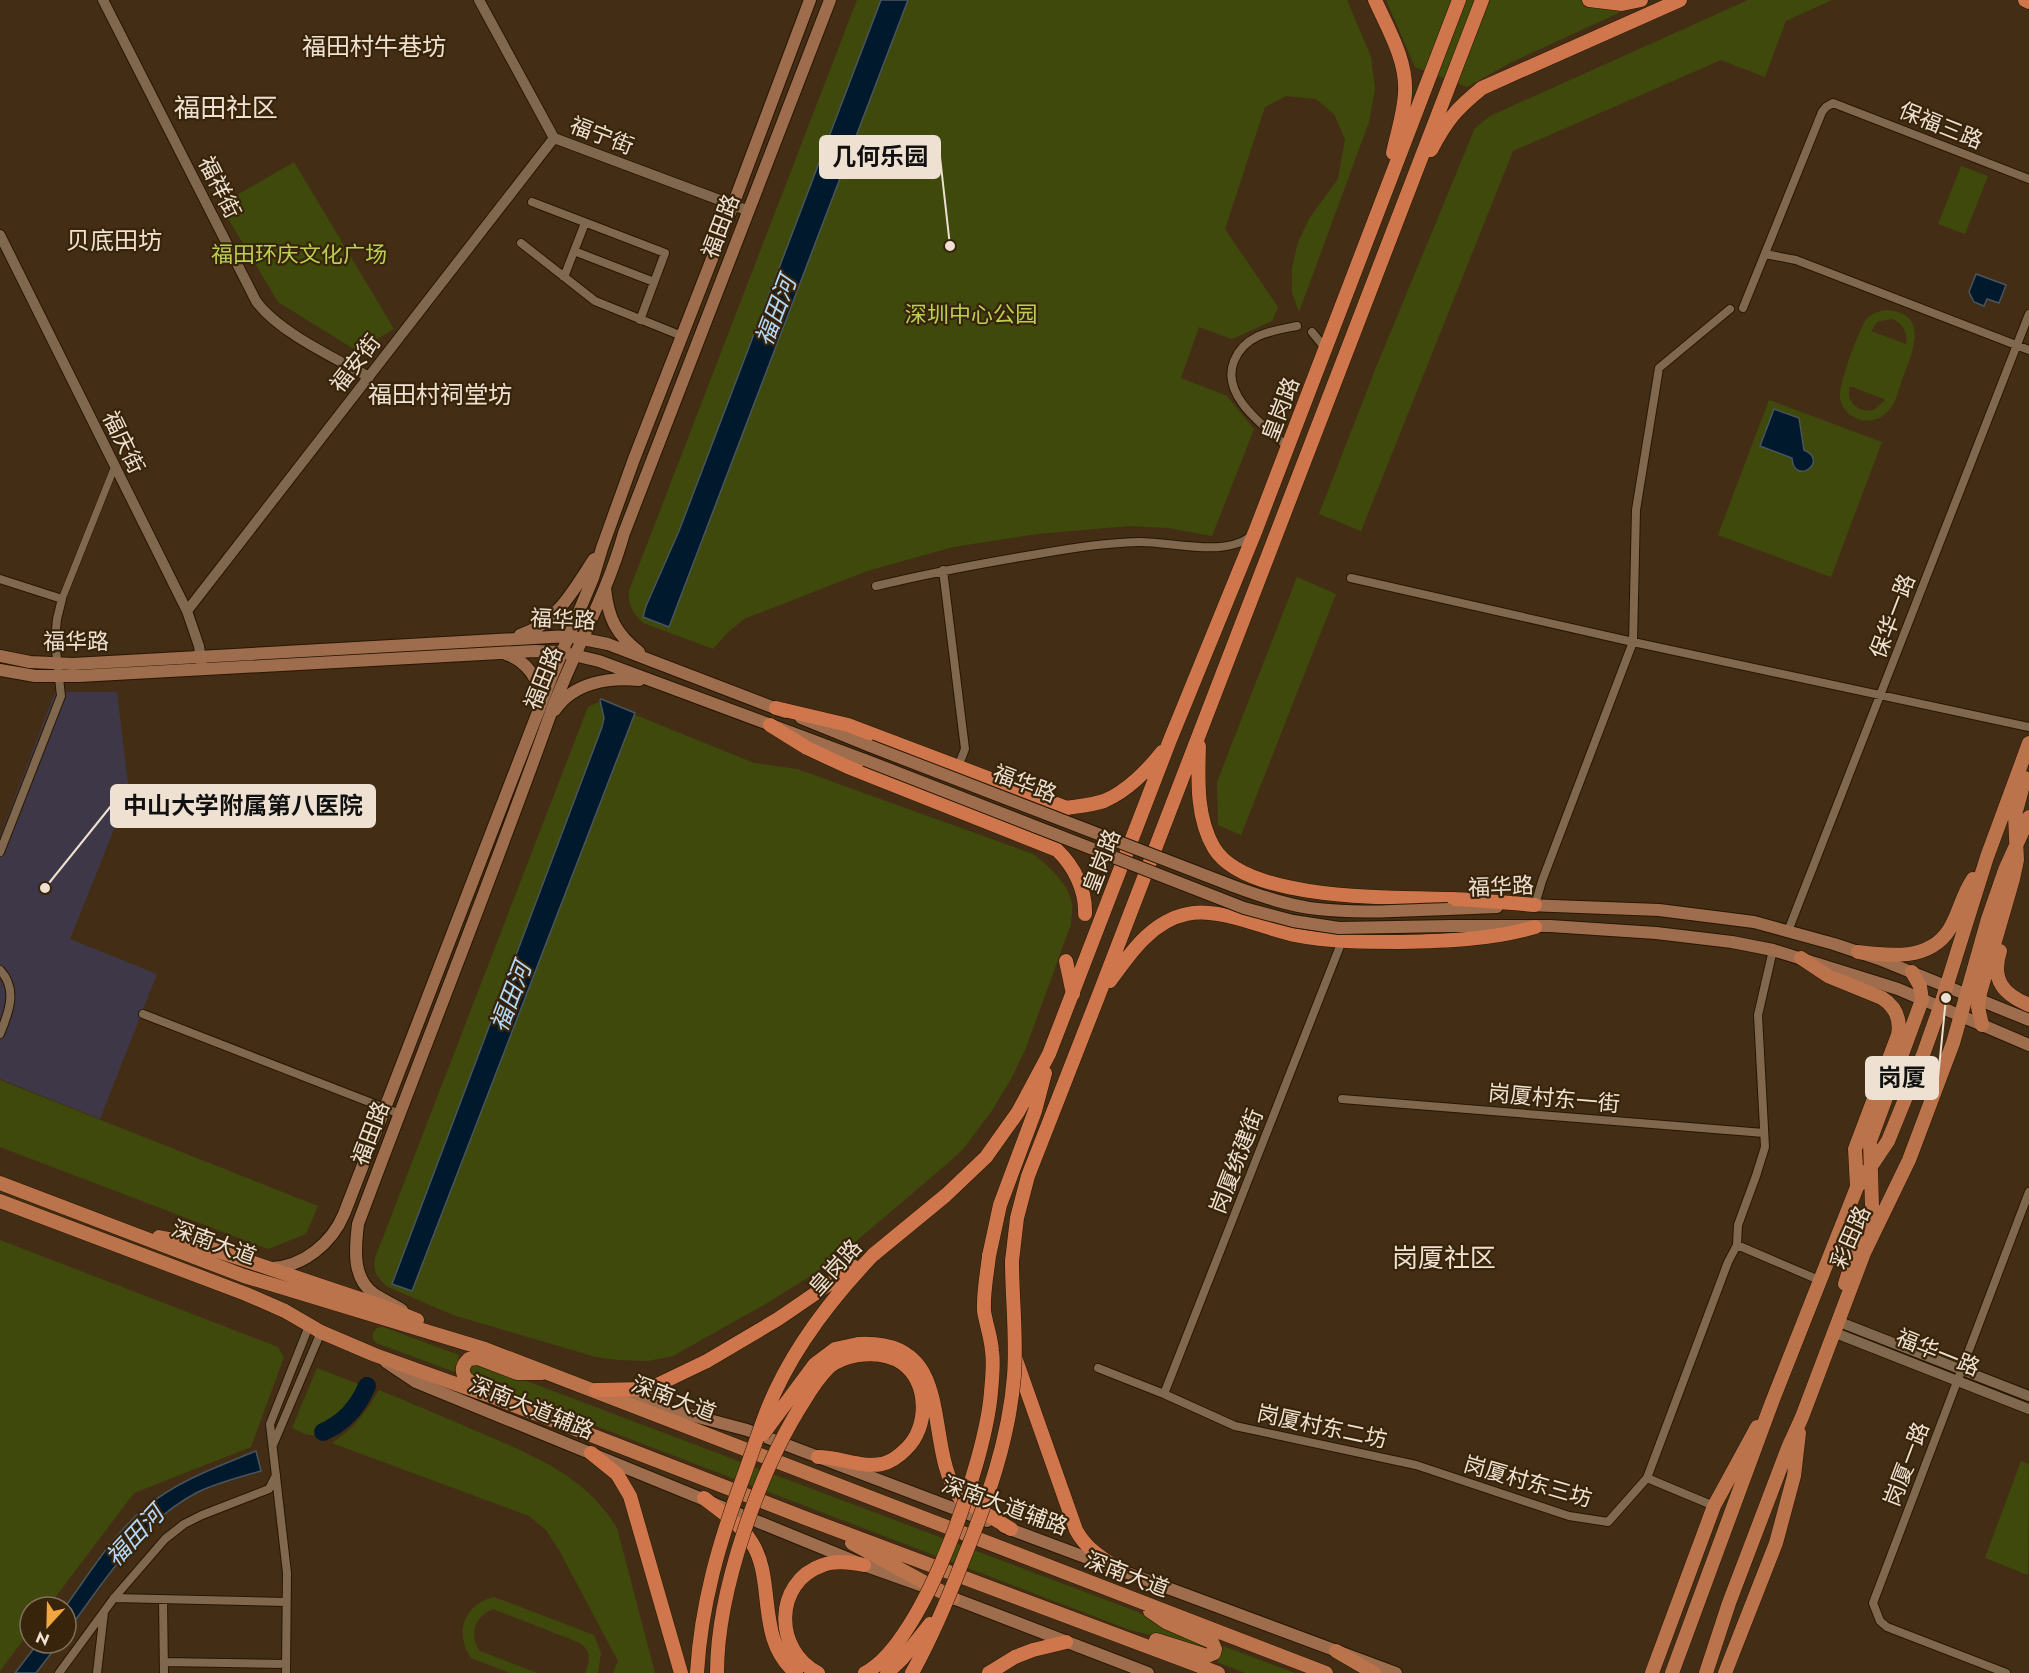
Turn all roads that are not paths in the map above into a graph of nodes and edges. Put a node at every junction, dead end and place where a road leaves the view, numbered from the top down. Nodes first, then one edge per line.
1 (103, 0) edge
2 (479, 0) edge
3 (810, 0) edge
4 (830, 0) edge
5 (1375, 0) edge
6 (1459, 0) edge
7 (1482, 0) edge
8 (1589, 0) edge
9 (1641, 0) edge
10 (1680, 0) edge
11 (2014, 0) edge
12 (2028, 2) edge
13 (554, 138) junction
14 (2029, 179) edge
15 (1390, 180) junction
16 (532, 202) dead end
17 (1401, 204) junction
18 (733, 205) junction
19 (749, 211) junction
20 (585, 223) junction
21 (0, 235) edge
22 (521, 243) dead end
23 (574, 251) junction
24 (1765, 254) junction
25 (564, 277) junction
26 (654, 282) junction
27 (1743, 308) dead end
28 (1730, 309) dead end
29 (2029, 314) edge
30 (640, 320) junction
31 (1297, 326) dead end
32 (682, 336) junction
33 (2017, 345) junction
34 (2029, 350) edge
35 (369, 377) junction
36 (1288, 447) junction
37 (115, 466) junction
38 (1255, 532) junction
39 (602, 548) junction
40 (943, 570) junction
41 (1351, 578) dead end
42 (0, 579) edge
43 (876, 586) dead end
44 (605, 587) junction
45 (62, 599) junction
46 (187, 611) junction
47 (568, 636) junction
48 (510, 638) junction
49 (583, 638) junction
50 (1633, 642) junction
51 (561, 652) junction
52 (502, 653) junction
53 (575, 655) junction
54 (0, 656) edge
55 (647, 659) junction
56 (202, 664) junction
57 (0, 670) edge
58 (57, 670) junction
59 (652, 681) junction
60 (1880, 695) junction
61 (541, 706) junction
62 (776, 708) junction
63 (548, 721) junction
64 (770, 725) junction
65 (2029, 728) edge
66 (1200, 734) junction
67 (1170, 740) junction
68 (2029, 743) edge
69 (958, 767) junction
70 (1051, 803) junction
71 (2029, 817) edge
72 (2029, 835) edge
73 (1033, 840) junction
74 (2017, 843) junction
75 (0, 852) edge
76 (1987, 857) junction
77 (1247, 874) junction
78 (1535, 905) junction
79 (1085, 914) dead end
80 (1232, 918) junction
81 (1535, 927) junction
82 (1788, 931) junction
83 (1342, 941) junction
84 (1773, 950) junction
85 (1858, 952) junction
86 (1801, 958) junction
87 (1066, 960) dead end
88 (0, 970) edge
89 (1912, 972) junction
90 (1946, 987) junction
91 (1073, 994) junction
92 (1098, 997) junction
93 (1972, 997) junction
94 (1922, 1000) junction
95 (2029, 1005) edge
96 (1940, 1007) junction
97 (143, 1014) dead end
98 (1960, 1016) junction
99 (2029, 1020) edge
100 (1982, 1025) junction
101 (0, 1034) edge
102 (2029, 1045) edge
103 (1049, 1053) junction
104 (1342, 1099) dead end
105 (385, 1108) junction
106 (399, 1114) junction
107 (1764, 1132) junction
108 (1871, 1168) junction
109 (0, 1183) edge
110 (1857, 1187) junction
111 (2029, 1192) edge
112 (0, 1201) edge
113 (140, 1236) junction
114 (1737, 1245) junction
115 (1864, 1253) junction
116 (873, 1255) junction
117 (1830, 1256) junction
118 (270, 1269) junction
119 (1819, 1280) junction
120 (1844, 1304) junction
121 (416, 1320) junction
122 (1835, 1327) junction
123 (315, 1329) junction
124 (442, 1335) junction
125 (858, 1349) junction
126 (375, 1355) junction
127 (1015, 1357) junction
128 (1098, 1368) dead end
129 (1961, 1370) junction
130 (550, 1373) junction
131 (1957, 1381) junction
132 (596, 1390) junction
133 (1164, 1394) junction
134 (2029, 1396) edge
135 (498, 1399) junction
136 (1772, 1402) junction
137 (2029, 1408) edge
138 (1802, 1417) junction
139 (756, 1443) junction
140 (273, 1446) junction
141 (591, 1453) junction
142 (818, 1457) junction
143 (1416, 1465) joint
144 (276, 1475) junction
145 (1647, 1478) junction
146 (704, 1498) junction
147 (1714, 1506) junction
148 (805, 1518) junction
149 (1011, 1529) junction
150 (864, 1565) junction
151 (1120, 1570) junction
152 (114, 1598) junction
153 (1131, 1599) junction
154 (163, 1600) junction
155 (286, 1602) junction
156 (949, 1602) junction
157 (104, 1611) junction
158 (1118, 1635) junction
159 (1066, 1642) junction
160 (1336, 1651) junction
161 (164, 1662) junction
162 (286, 1668) edge
163 (59, 1673) edge
164 (97, 1673) edge
165 (164, 1673) edge
166 (681, 1673) edge
167 (697, 1673) edge
168 (717, 1673) edge
169 (796, 1673) edge
170 (818, 1673) edge
171 (865, 1673) edge
172 (888, 1673) edge
173 (912, 1673) edge
174 (988, 1673) edge
175 (1148, 1673) edge
176 (1218, 1673) edge
177 (1326, 1673) edge
178 (1374, 1673) edge
179 (1396, 1673) edge
180 (1652, 1673) edge
181 (1672, 1673) edge
182 (1706, 1673) edge
183 (1725, 1673) edge
184 (2007, 1673) edge

1 - 35 street, 福祥街
2 - 13 street, 福宁街
3 - 18 main road, 福田路
4 - 19 main road, 福田路
5 - 15 highway
6 - 15 highway, 皇岗路
7 - 17 highway, 皇岗路
8 - 9 highway
10 - 17 highway
11 - 12 main road
13 - 18 street, 福宁街
13 - 35 street, 福安街
14 - 24 street, 保福三路
15 - 36 highway, 皇岗路
16 - 20 street
17 - 66 highway, 皇岗路
18 - 19 street, 福宁街
18 - 32 main road, 福田路
19 - 44 main road, 福田路
20 - 23 street
20 - 26 street
21 - 37 street, 福庆街
22 - 25 street
23 - 25 street
23 - 26 street
24 - 27 street
24 - 33 street
25 - 30 street
26 - 30 street
28 - 50 street
29 - 33 street, 保华一路
30 - 32 street
31 - 36 street
32 - 39 main road, 福田路
33 - 34 street
33 - 60 street, 保华一路
35 - 46 street, 福安街
36 - 38 highway, 皇岗路
37 - 45 street
37 - 46 street, 福庆街
38 - 40 street
38 - 67 highway, 皇岗路
39 - 47 main road, 福田路
39 - 48 main road
40 - 43 street
40 - 69 street
41 - 50 street
42 - 45 street
44 - 49 main road, 福田路
44 - 55 main road
45 - 58 street
46 - 56 street, 福庆街
47 - 48 main road, 福华路
47 - 49 main road, 福华路
47 - 51 main road, 福田路
48 - 56 main road, 福华路
49 - 53 main road, 福田路
49 - 55 main road, 福华路
50 - 60 street
50 - 78 street
51 - 52 main road, 福华路
51 - 53 main road, 福华路
51 - 61 main road, 福田路
52 - 56 main road, 福华路
52 - 61 main road
53 - 59 main road, 福华路
53 - 63 main road, 福田路
54 - 58 main road, 福华路
55 - 62 main road, 福华路
56 - 58 main road, 福华路
57 - 58 main road, 福华路
58 - 75 street
59 - 63 main road
59 - 64 main road, 福华路
60 - 65 street
60 - 82 street, 保华一路
61 - 105 main road, 福田路
62 - 69 highway
62 - 78 main road, 福华路, bridge
63 - 106 main road, 福田路
64 - 73 highway
64 - 81 main road, 福华路, bridge
66 - 77 highway
66 - 92 highway, 皇岗路
67 - 70 highway
67 - 91 highway, 皇岗路
68 - 74 main road
68 - 76 main road, 彩田路
69 - 70 highway
70 - 73 highway
71 - 74 main road, 彩田路
72 - 95 main road
73 - 79 highway
74 - 93 main road, 彩田路
76 - 85 main road
76 - 90 main road, 彩田路
77 - 78 highway
77 - 80 highway
78 - 82 main road, 福华路
80 - 83 highway
80 - 92 highway
81 - 83 highway
81 - 84 main road, 福华路
82 - 85 main road, 福华路
83 - 133 street, 岗厦统建街
84 - 86 main road, 福华路
84 - 107 street
85 - 89 main road, 福华路
86 - 94 main road, 福华路
86 - 110 main road, 彩田路
87 - 91 highway
88 - 101 street
89 - 90 main road, 福华路
89 - 94 main road
90 - 93 main road, 福华路
90 - 96 main road, 彩田路
91 - 103 highway, 皇岗路
92 - 127 highway, 皇岗路, bridge
93 - 98 main road, 彩田路
93 - 99 main road, 福华路
93 - 100 main road
94 - 96 main road, 福华路
94 - 108 main road
96 - 98 main road, 福华路
96 - 108 main road, 彩田路
97 - 105 street
98 - 100 main road, 福华路
98 - 115 main road, 彩田路
100 - 102 main road, 福华路
103 - 116 highway, 皇岗路
103 - 171 highway, bridge
104 - 107 street, 岗厦村东一街
105 - 106 street
105 - 118 main road, 福田路
106 - 121 main road, 福田路
107 - 114 street
108 - 110 main road, 彩田路
108 - 115 main road
109 - 113 main road, 深南大道
110 - 117 main road, 彩田路
111 - 129 street, 岗厦一路
112 - 123 main road, 深南大道
113 - 118 main road
113 - 124 main road, 深南大道
114 - 119 street
114 - 145 street
115 - 120 main road, 彩田路
116 - 132 highway, bridge
116 - 139 highway, 皇岗路, bridge
117 - 119 main road, 彩田路
117 - 120 main road
118 - 121 main road
119 - 136 main road, 彩田路
120 - 122 main road, 彩田路
121 - 124 main road
122 - 129 street, 福华一路
122 - 131 street, 福华一路
122 - 138 main road, 彩田路
123 - 126 main road, 深南大道
123 - 140 street
123 - 140 street
124 - 130 main road, 深南大道
125 - 139 highway, bridge
125 - 142 highway
125 - 149 highway
125 - 168 highway, bridge
126 - 135 main road, 深南大道
126 - 141 main road, 深南大道辅路
127 - 151 highway
127 - 156 highway, 皇岗路, bridge
128 - 133 street, 岗厦村东二坊
129 - 131 street, 岗厦一路
129 - 134 street, 福华一路
130 - 132 main road, 深南大道
130 - 135 main road
131 - 137 street, 福华一路
131 - 184 street, 岗厦一路
132 - 142 main road, 深南大道辅路
132 - 153 main road, 深南大道
133 - 143 street, 岗厦村东二坊
135 - 148 main road, 深南大道
136 - 147 main road
136 - 181 main road, 彩田路
138 - 182 main road, 彩田路
138 - 183 main road
139 - 167 highway, 皇岗路, bridge
140 - 144 street
141 - 146 main road, 深南大道辅路
141 - 166 highway
142 - 149 main road, 深南大道辅路
143 - 145 street, 岗厦村东三坊
144 - 152 street
144 - 155 street
145 - 147 street
146 - 150 main road, 深南大道辅路
146 - 169 highway
147 - 180 main road
148 - 156 main road
148 - 158 main road, 深南大道
149 - 151 main road, 深南大道辅路
150 - 156 main road, 深南大道辅路
150 - 170 highway
151 - 160 main road, 深南大道辅路
152 - 154 street
152 - 157 street
153 - 158 main road
153 - 177 main road, 深南大道
154 - 155 street
154 - 161 street
155 - 162 street
156 - 159 main road, 深南大道辅路
156 - 172 highway, bridge
156 - 173 highway, 皇岗路, bridge
157 - 163 street
157 - 164 street
158 - 176 main road, 深南大道
159 - 174 highway, bridge
159 - 175 main road, 深南大道辅路
160 - 178 main road
160 - 179 main road, 深南大道辅路
161 - 162 street
161 - 165 street

